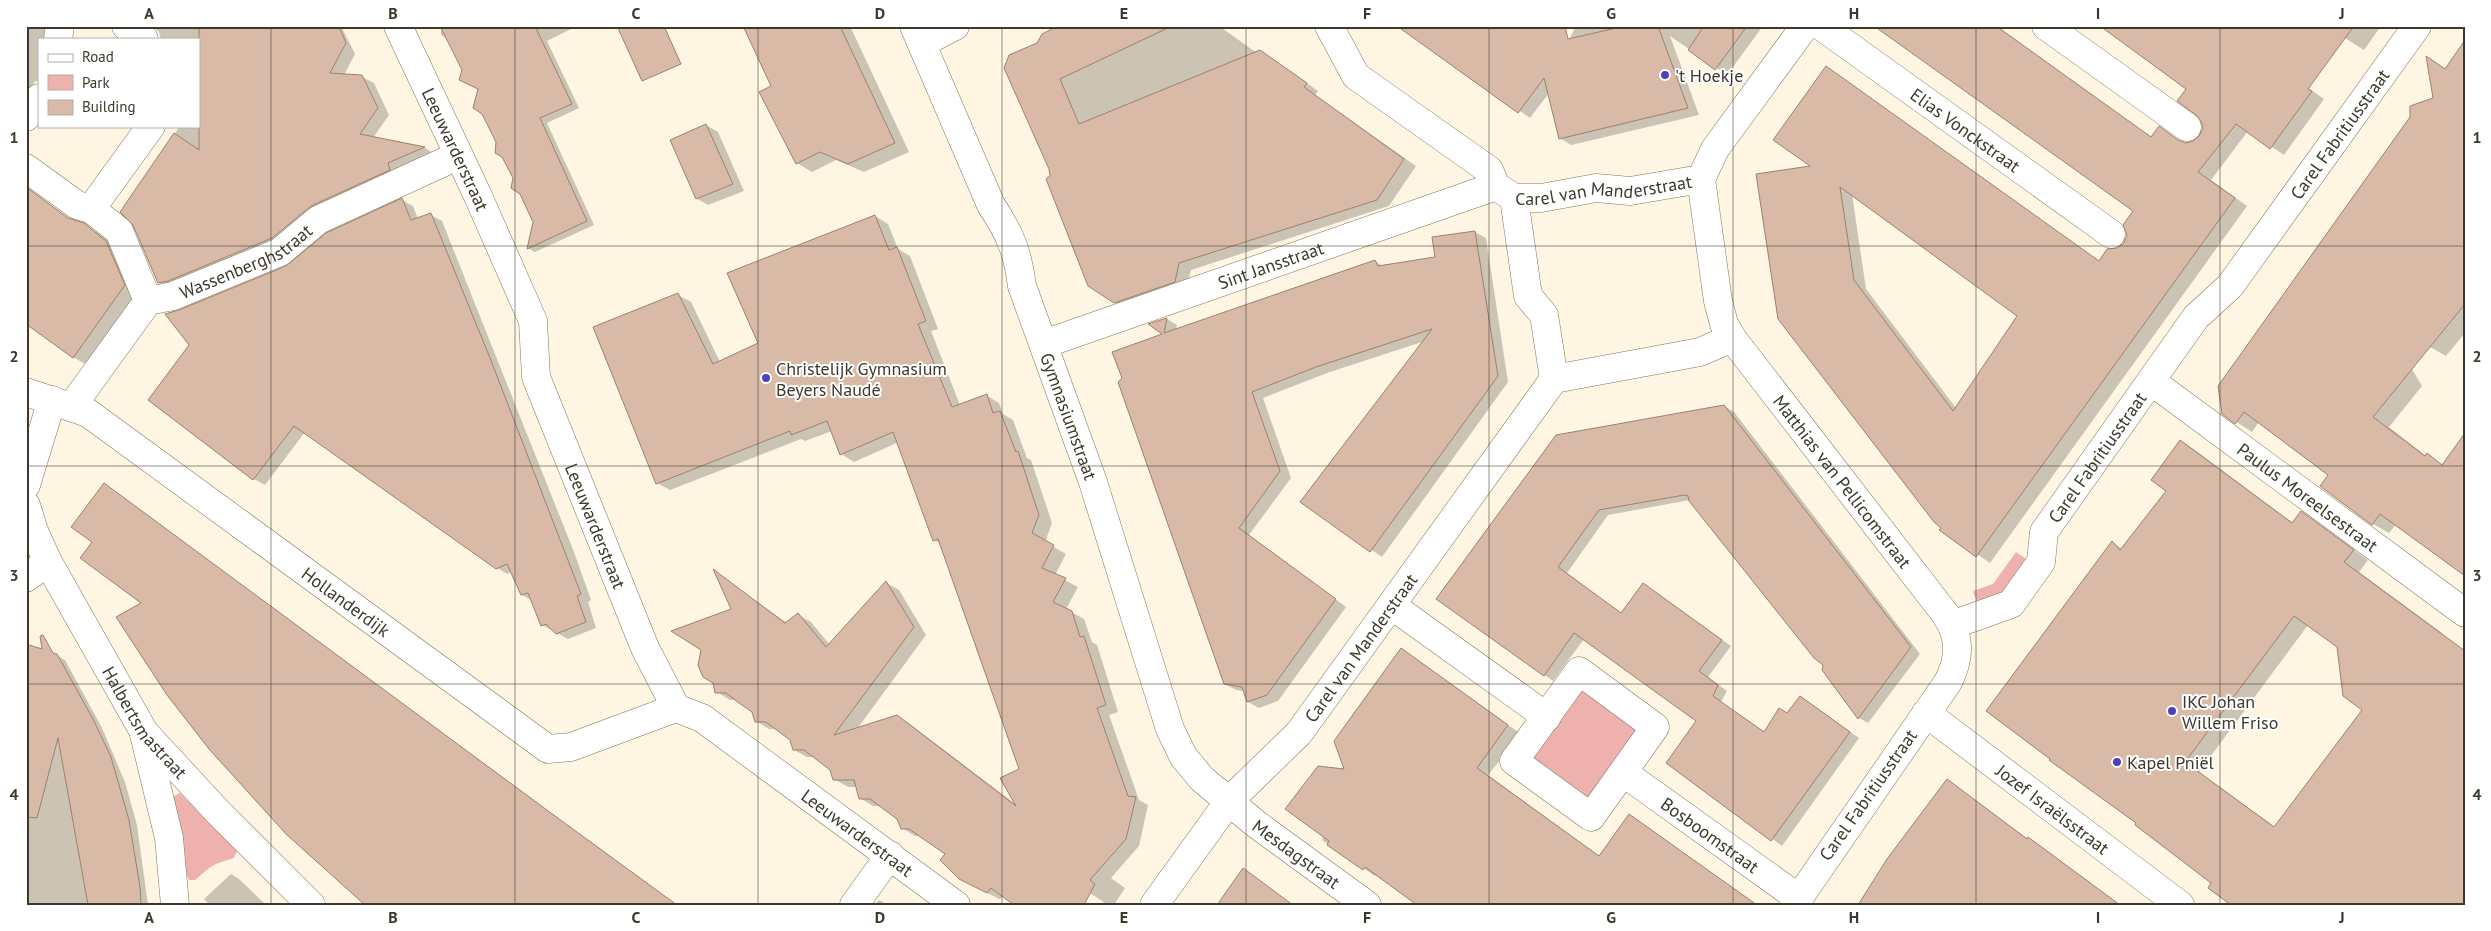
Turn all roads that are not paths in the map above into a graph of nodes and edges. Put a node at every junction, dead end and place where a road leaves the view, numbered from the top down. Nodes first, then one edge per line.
1 (126, 26) edge
2 (398, 26) edge
3 (955, 26) edge
4 (1329, 26) edge
5 (1805, 26) edge
6 (1821, 26) edge
7 (2046, 26) edge
8 (2417, 26) edge
9 (918, 34) edge
10 (143, 38) edge
11 (38, 99) edge
12 (26, 117) edge
13 (149, 128) edge
14 (2187, 128) dead end
15 (458, 156) junction
16 (26, 168) edge
17 (1701, 179) junction
18 (1505, 192) junction
19 (91, 209) junction
20 (2110, 234) dead end
21 (148, 300) junction
22 (1732, 338) junction
23 (1044, 344) junction
24 (1554, 379) junction
25 (2152, 381) junction
26 (26, 392) edge
27 (62, 403) junction
28 (26, 485) edge
29 (26, 504) edge
30 (48, 562) junction
31 (26, 578) edge
32 (1391, 605) junction
33 (2465, 613) edge
34 (1952, 625) junction
35 (676, 708) junction
36 (1926, 713) junction
37 (1547, 716) junction
38 (144, 732) junction
39 (1624, 773) junction
40 (1229, 801) junction
41 (890, 855) junction
42 (1796, 901) edge
43 (176, 905) edge
44 (311, 905) edge
45 (854, 905) edge
46 (956, 905) edge
47 (1154, 905) edge
48 (1367, 905) edge
49 (2180, 905) edge

1 - 10 street
2 - 15 street, Leeuwarderstraat
3 - 9 street
4 - 18 street
5 - 17 street, Carel van Manderstraat
6 - 20 street, Elias Vonckstraat
7 - 14 street
8 - 25 street, Carel Fabritiusstraat
9 - 23 street, Gymnasiumstraat
11 - 12 street
13 - 19 street
15 - 21 street, Wassenberghstraat
15 - 35 street, Leeuwarderstraat
16 - 19 street
17 - 18 street, Carel van Manderstraat
17 - 22 street, Carel van Manderstraat
18 - 23 street, Sint Jansstraat
18 - 24 street, Carel van Manderstraat
19 - 21 street
21 - 27 street
22 - 24 street
22 - 34 street, Matthias van Pellicomstraat
23 - 40 street, Gymnasiumstraat
24 - 32 street, Carel van Manderstraat
25 - 33 street, Paulus Moreelsestraat
25 - 34 street, Carel Fabritiusstraat
26 - 27 street, Hollanderdijk
27 - 28 street
27 - 35 street, Hollanderdijk
29 - 30 street, Halbertsmastraat
30 - 31 street
30 - 38 street, Halbertsmastraat
32 - 37 street
32 - 40 street, Carel van Manderstraat
34 - 36 street, Carel Fabritiusstraat
35 - 41 street, Leeuwarderstraat
36 - 42 street, Carel Fabritiusstraat
36 - 49 street, Jozef Israëlsstraat
37 - 39 street
37 - 39 street
38 - 43 street
38 - 44 street, Halbertsmastraat
39 - 42 street, Bosboomstraat
40 - 47 street, Carel van Manderstraat
40 - 48 street, Mesdagstraat
41 - 45 street
41 - 46 street, Leeuwarderstraat

